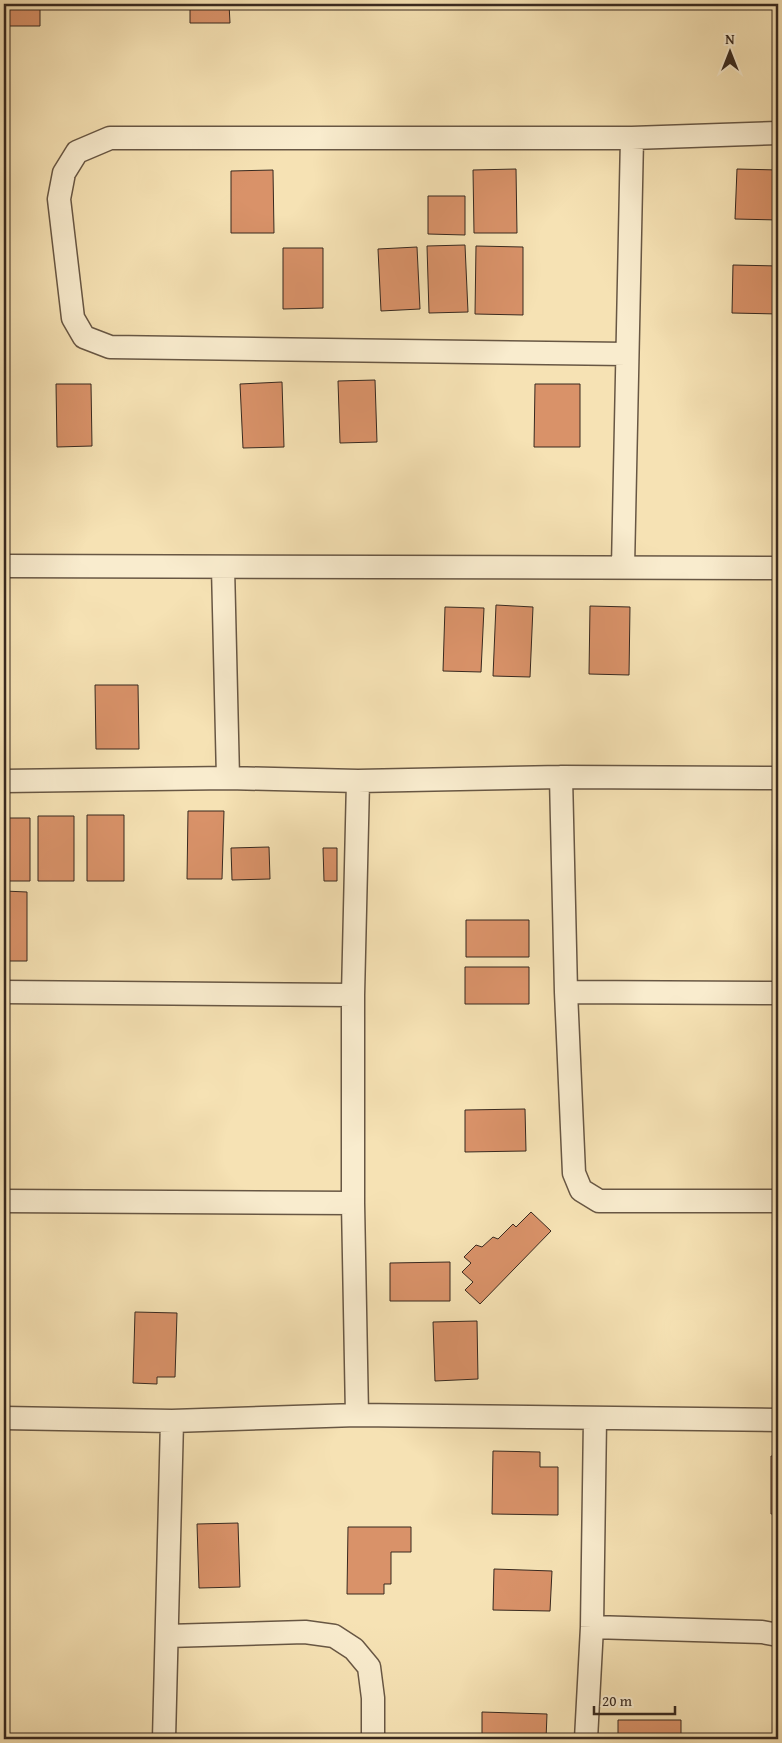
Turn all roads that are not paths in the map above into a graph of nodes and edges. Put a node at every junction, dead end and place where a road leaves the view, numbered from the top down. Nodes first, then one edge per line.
1 (778, 133) edge
2 (632, 138) junction
3 (626, 354) junction
4 (4, 566) edge
5 (623, 567) junction
6 (223, 568) junction
7 (778, 568) edge
8 (561, 776) junction
9 (228, 778) junction
10 (778, 778) edge
11 (358, 780) junction
12 (4, 781) edge
13 (4, 992) edge
14 (566, 992) junction
15 (778, 993) edge
16 (353, 994) junction
17 (4, 1201) edge
18 (778, 1201) edge
19 (353, 1203) junction
20 (357, 1415) junction
21 (4, 1418) edge
22 (595, 1419) junction
23 (778, 1420) edge
24 (172, 1421) junction
25 (592, 1627) junction
26 (167, 1636) junction
27 (778, 1636) edge
28 (164, 1739) edge
29 (373, 1739) edge
30 (586, 1739) edge

1 - 2 street
2 - 3 street
2 - 3 street
3 - 5 street
4 - 6 street
5 - 6 street
5 - 7 street
6 - 9 street
8 - 10 street
8 - 11 street
8 - 14 street
9 - 11 street
9 - 12 street
11 - 16 street
13 - 16 street
14 - 15 street
14 - 18 street
16 - 19 street
17 - 19 street
19 - 20 street
20 - 22 street
20 - 24 street
21 - 24 street
22 - 23 street
22 - 25 street
24 - 26 street
25 - 27 street
25 - 30 street
26 - 28 street
26 - 29 street

